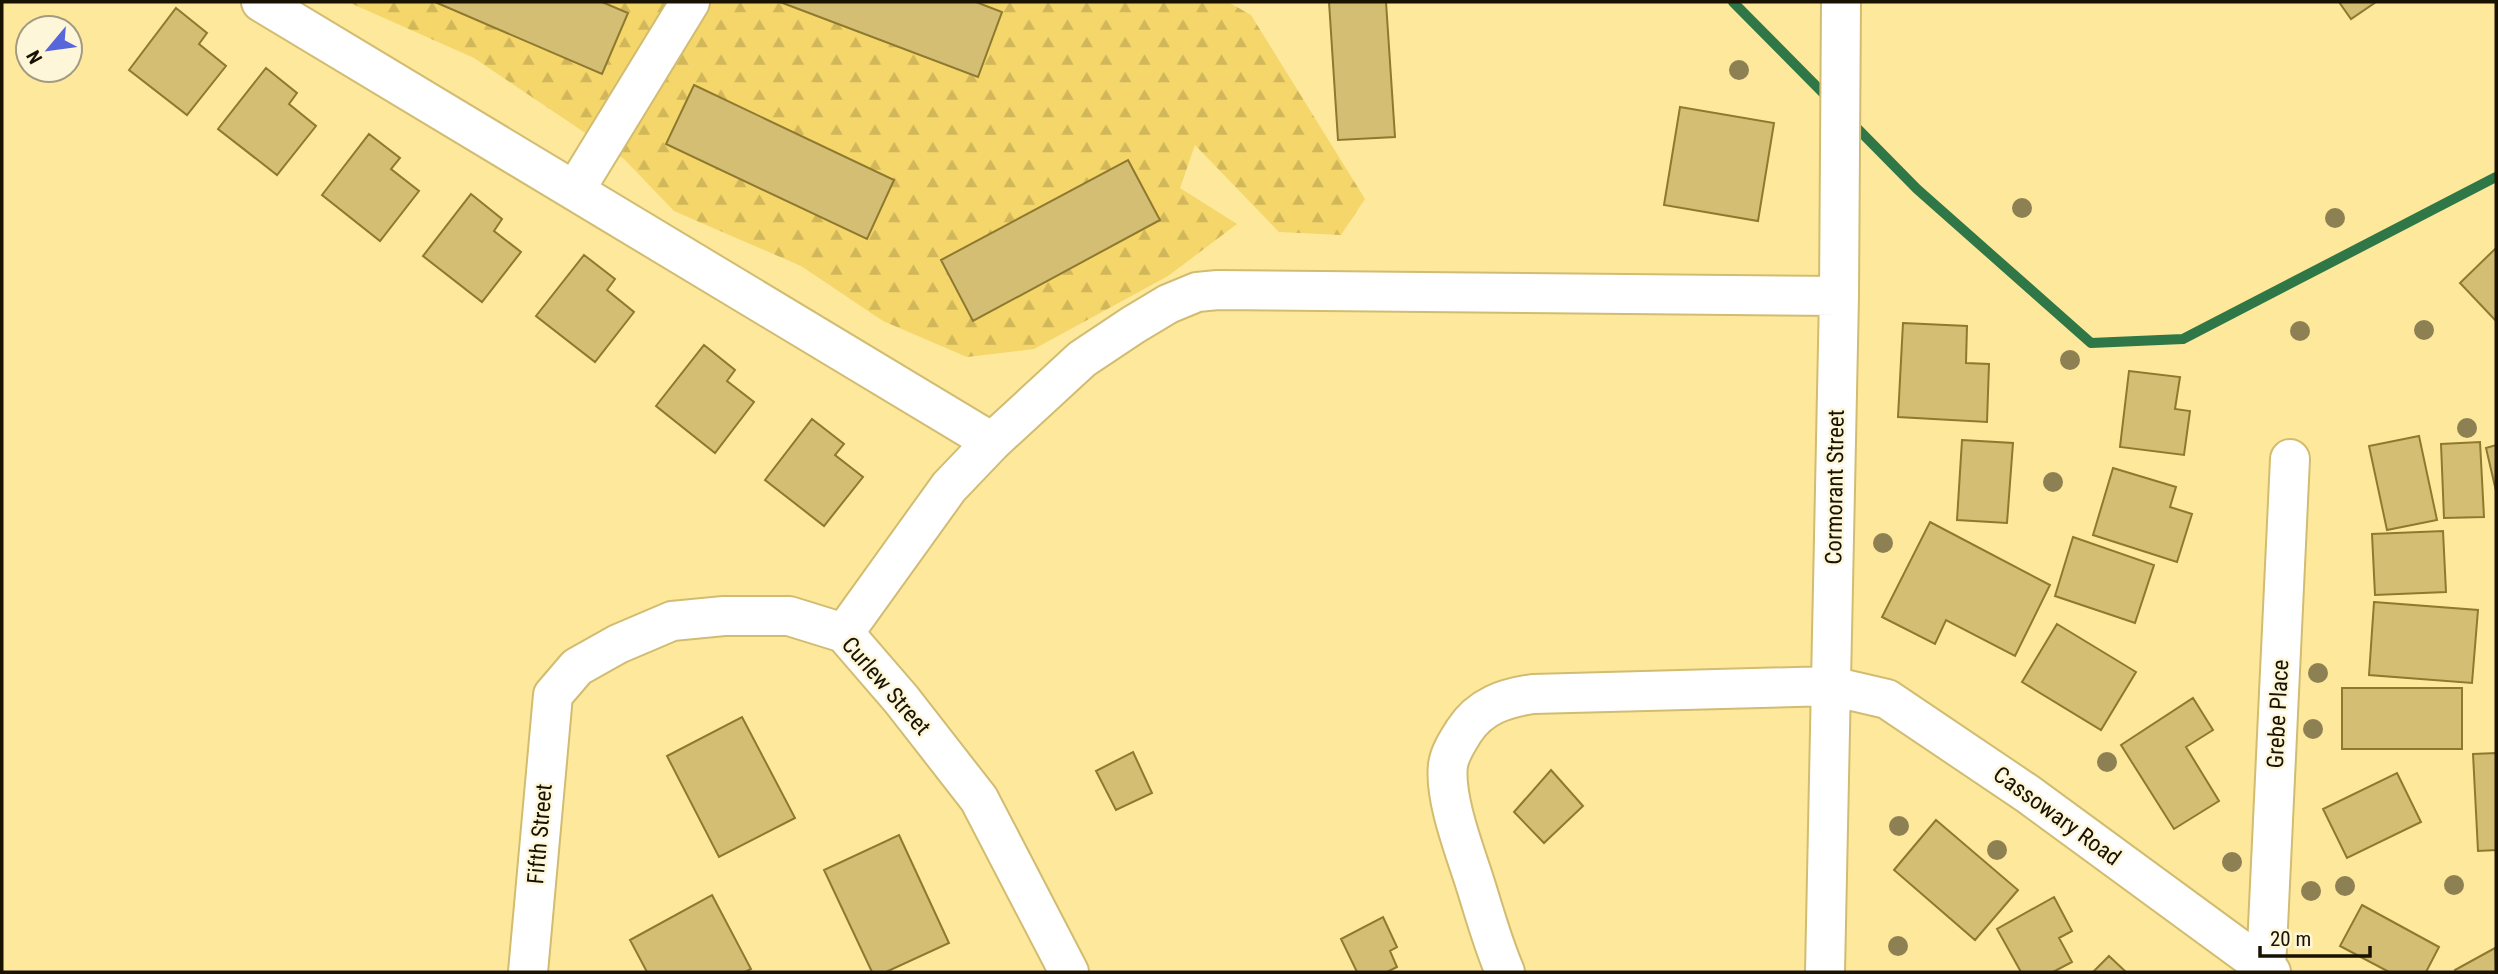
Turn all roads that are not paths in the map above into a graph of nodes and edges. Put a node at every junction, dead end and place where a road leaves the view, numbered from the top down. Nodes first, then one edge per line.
1 (261, 2) edge
2 (690, 2) edge
3 (1841, 10) edge
4 (575, 190) junction
5 (1839, 296) junction
6 (992, 442) junction
7 (2290, 459) dead end
8 (844, 633) junction
9 (1830, 686) junction
10 (553, 695) joint
11 (2268, 970) edge
12 (528, 972) edge
13 (1069, 972) edge
14 (1505, 972) edge
15 (1825, 972) edge

1 - 4 street
2 - 4 street
3 - 5 street, Cormorant Street
4 - 6 street
5 - 6 street
5 - 9 street, Cormorant Street
6 - 8 street
7 - 11 street, Grebe Place
8 - 10 street, Curlew Street
8 - 13 street, Curlew Street
9 - 11 street, Cassowary Road
9 - 14 street, Cassowary Road
9 - 15 street, Cormorant Street
10 - 12 street, Fifth Street

